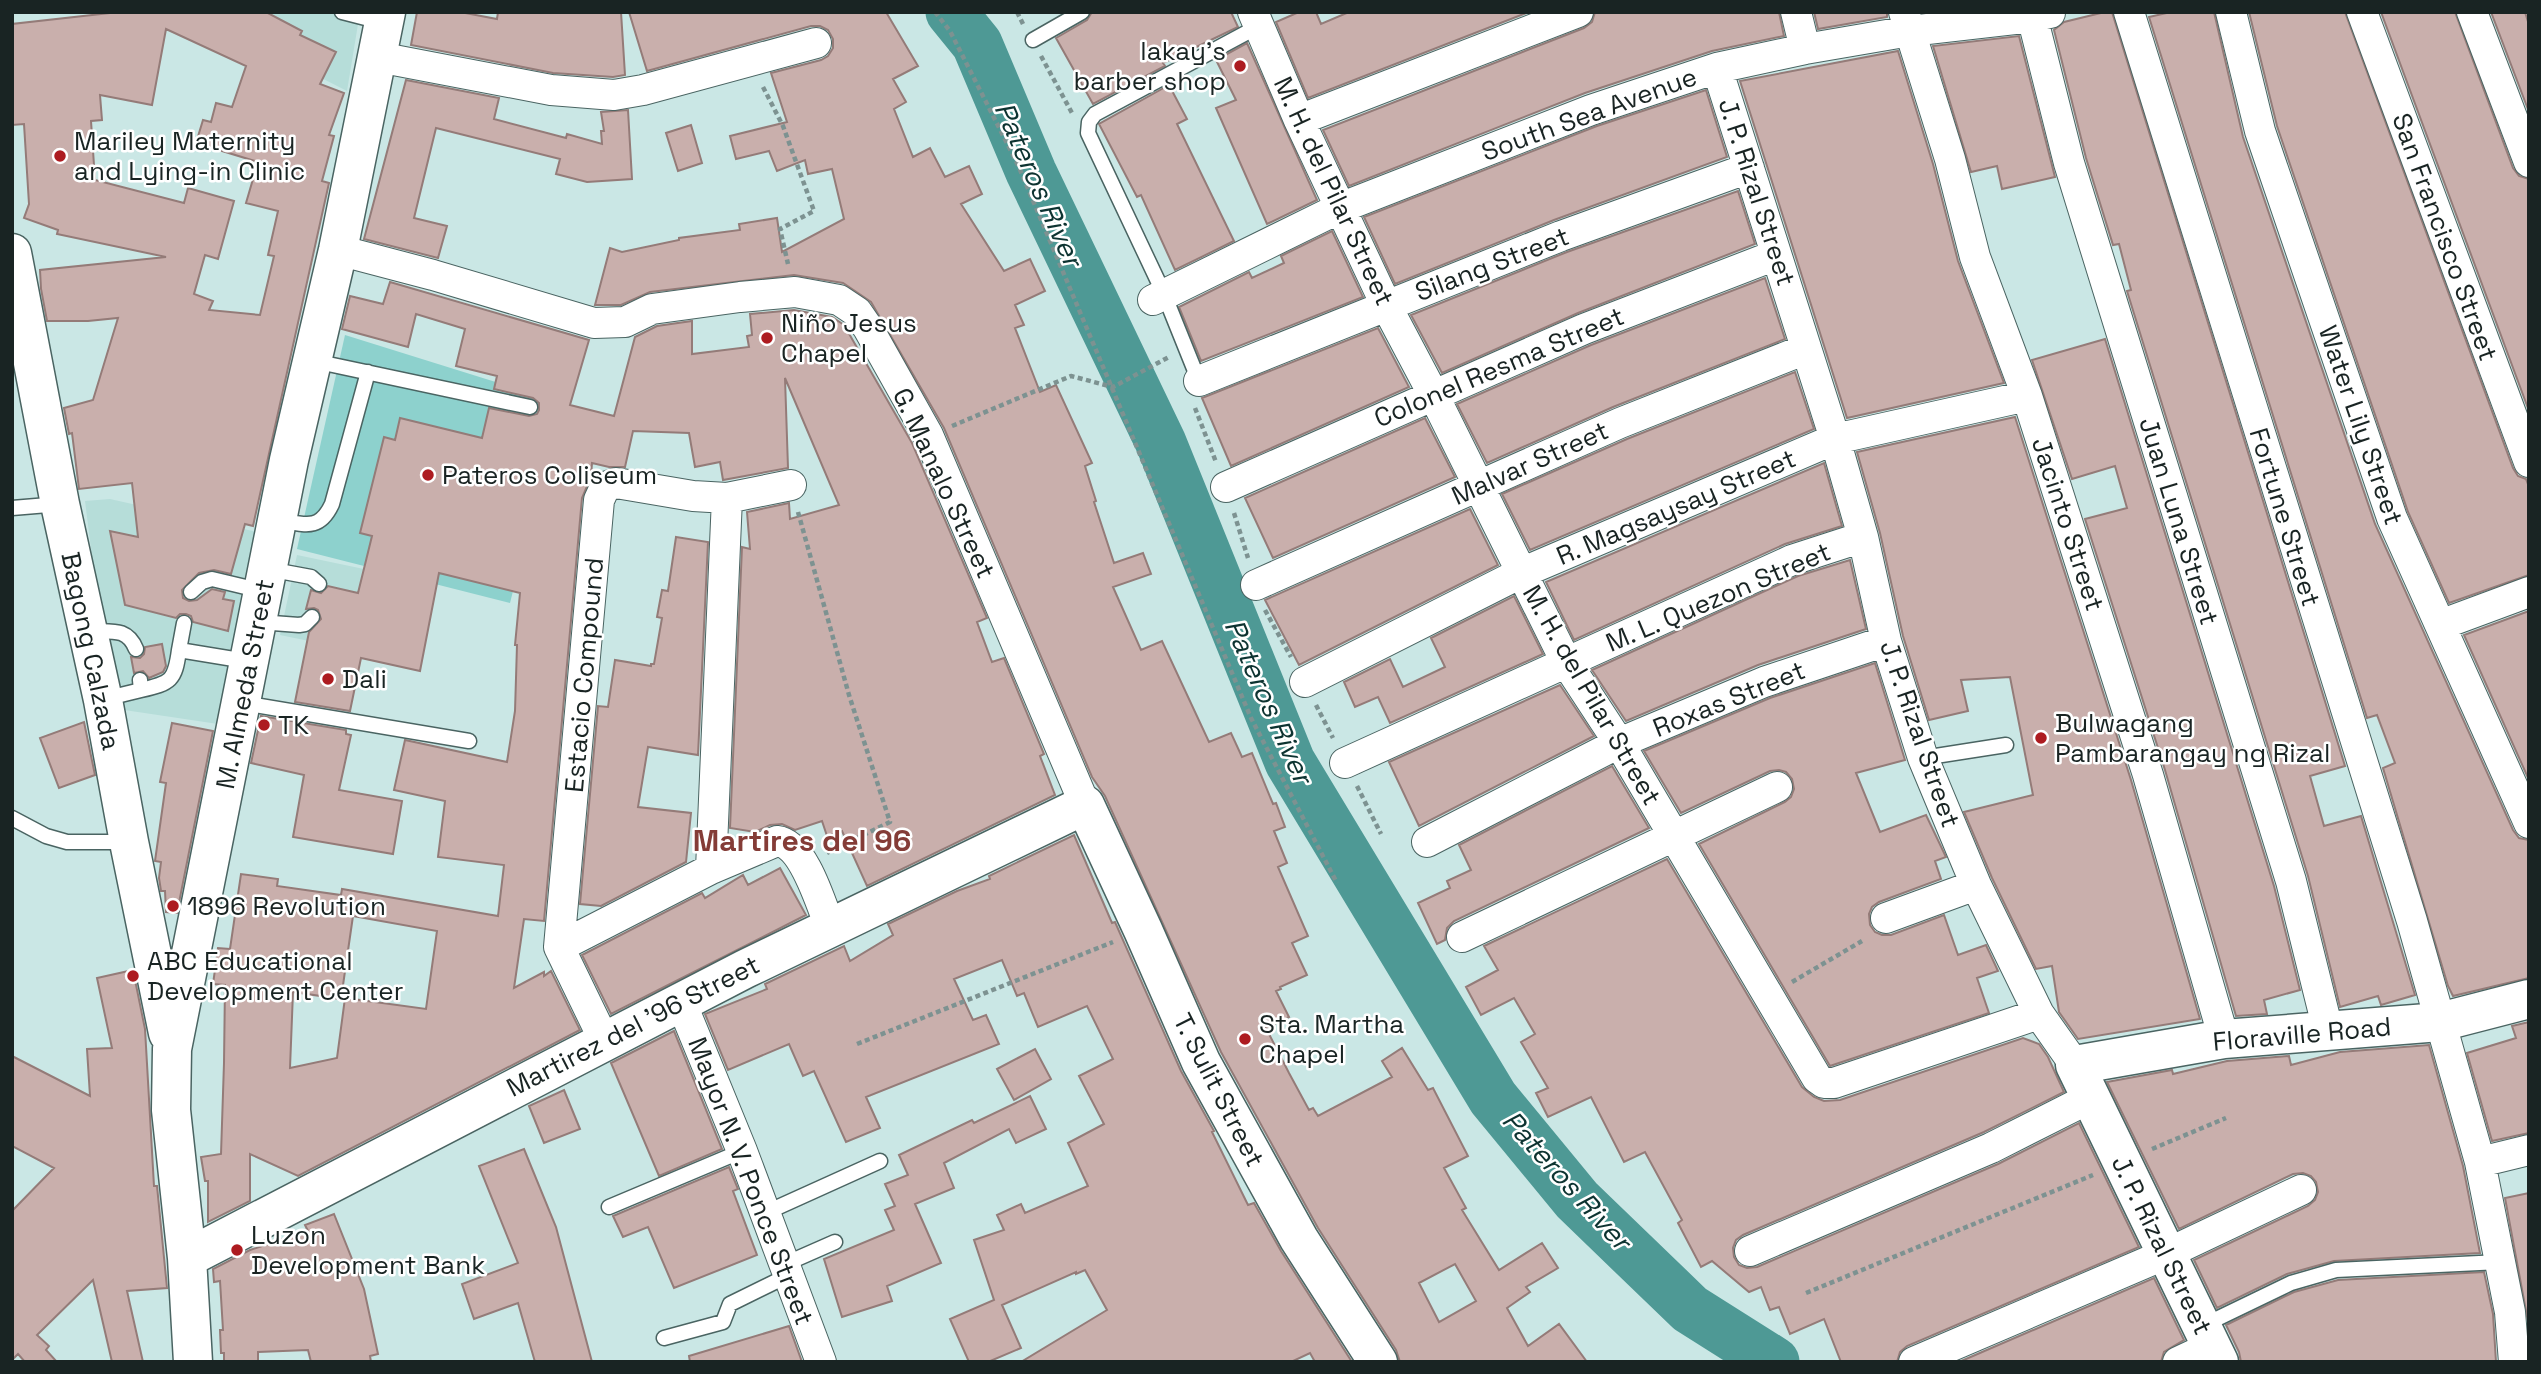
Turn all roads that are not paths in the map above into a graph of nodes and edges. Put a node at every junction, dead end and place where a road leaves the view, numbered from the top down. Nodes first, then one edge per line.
1 (342, 12) edge
2 (1082, 12) edge
3 (1578, 12) edge
4 (1796, 12) edge
5 (2129, 12) edge
6 (2231, 12) edge
7 (2362, 12) edge
8 (2472, 12) edge
9 (2038, 14) edge
10 (1257, 17) edge
11 (1907, 22) edge
12 (383, 31) edge
13 (1033, 40) road end
14 (816, 43) dead end
15 (1805, 49) junction
16 (1717, 68) junction
17 (1299, 120) junction
18 (2529, 162) edge
19 (1749, 168) junction
20 (1340, 208) junction
21 (338, 250) junction
22 (12, 253) edge
23 (1776, 255) junction
24 (1158, 297) junction
25 (1386, 305) junction
26 (1806, 348) junction
27 (313, 360) junction
28 (368, 372) junction
29 (1196, 392) joint
30 (1433, 394) junction
31 (2027, 396) junction
32 (530, 407) dead end
33 (1835, 439) junction
34 (2529, 462) edge
35 (790, 485) road end
36 (1477, 485) junction
37 (1226, 487) road end
38 (727, 498) junction
39 (60, 505) junction
40 (12, 508) edge
41 (278, 520) junction
42 (1863, 537) junction
43 (1521, 573) junction
44 (319, 584) dead end
45 (1256, 585) road end
46 (2529, 592) edge
47 (191, 593) dead end
48 (263, 594) junction
49 (312, 617) dead end
50 (184, 623) dead end
51 (2440, 625) junction
52 (88, 631) junction
53 (1886, 641) junction
54 (136, 649) dead end
55 (178, 650) junction
56 (249, 662) junction
57 (1566, 662) junction
58 (1305, 682) road end
59 (103, 700) junction
60 (241, 703) junction
61 (469, 741) dead end
62 (1619, 743) junction
63 (2006, 745) dead end
64 (1923, 758) junction
65 (1345, 764) road end
66 (1777, 787) dead end
67 (1085, 805) junction
68 (12, 818) edge
69 (2529, 823) edge
70 (1674, 836) junction
71 (129, 842) junction
72 (1427, 842) dead end
73 (711, 869) junction
74 (1976, 885) junction
75 (1886, 918) dead end
76 (830, 927) junction
77 (1462, 937) dead end
78 (559, 947) junction
79 (2529, 999) edge
80 (681, 1002) junction
81 (2039, 1014) junction
82 (2440, 1022) junction
83 (2328, 1030) junction
84 (2224, 1039) junction
85 (605, 1042) junction
86 (172, 1049) junction
87 (2082, 1082) junction
88 (2529, 1150) edge
89 (742, 1151) junction
90 (880, 1161) dead end
91 (2480, 1162) junction
92 (2301, 1191) dead end
93 (609, 1207) dead end
94 (765, 1213) junction
95 (835, 1242) dead end
96 (1750, 1251) dead end
97 (2166, 1254) junction
98 (187, 1258) junction
99 (2500, 1262) junction
100 (787, 1269) junction
101 (664, 1338) dead end
102 (2211, 1344) edge
103 (193, 1362) edge
104 (821, 1362) edge
105 (1378, 1362) edge
106 (1914, 1362) edge
107 (2178, 1362) edge
108 (2514, 1362) edge

1 - 12 lane
2 - 13 lane
3 - 17 street
4 - 15 street
5 - 82 street, Fortune Street
6 - 51 street, Water Lily Street
7 - 34 street, San Francisco Street
8 - 18 street
9 - 11 street, South Sea Avenue
9 - 83 street, Juan Luna Street
10 - 17 street, M. H. del Pilar Street
10 - 24 lane
11 - 15 street, South Sea Avenue
11 - 31 street, Jacinto Street
12 - 14 street
12 - 21 street, M. Almeda Street
15 - 16 street, South Sea Avenue
16 - 19 street, J. P. Rizal Street
16 - 20 street, South Sea Avenue
17 - 20 street, M. H. del Pilar Street
19 - 23 street, J. P. Rizal Street
19 - 25 street, Silang Street
20 - 24 street, South Sea Avenue
20 - 25 street, M. H. del Pilar Street
21 - 27 street, M. Almeda Street
21 - 67 street, G. Manalo Street
22 - 39 street, Bagong Calzada
23 - 26 street, J. P. Rizal Street
23 - 30 street, Colonel Resma Street
24 - 29 lane
25 - 29 street, Silang Street
25 - 30 street, M. H. del Pilar Street
26 - 33 street, J. P. Rizal Street
26 - 36 street, Malvar Street
27 - 28 lane
27 - 41 street, M. Almeda Street
28 - 32 lane
28 - 41 lane
30 - 36 street, M. H. del Pilar Street
30 - 37 street, Colonel Resma Street
31 - 33 street, R. Magsaysay Street
31 - 84 street, Jacinto Street
33 - 42 street, J. P. Rizal Street
33 - 43 street, R. Magsaysay Street
35 - 38 street, Estacio Compound
36 - 43 street, M. H. del Pilar Street
36 - 45 street, Malvar Street
38 - 73 street
38 - 78 street, Estacio Compound
39 - 40 lane
39 - 52 street, Bagong Calzada
41 - 48 street, M. Almeda Street
42 - 53 street, J. P. Rizal Street
42 - 57 street, M. L. Quezon Street
43 - 57 street, M. H. del Pilar Street
43 - 58 street, R. Magsaysay Street
44 - 48 lane
46 - 51 street
47 - 48 lane
48 - 49 lane
48 - 56 street, M. Almeda Street
50 - 55 lane
51 - 69 street, Water Lily Street
52 - 54 lane
52 - 59 street, Bagong Calzada
53 - 62 street, Roxas Street
53 - 64 street, J. P. Rizal Street
55 - 56 lane
55 - 59 lane
56 - 60 street, M. Almeda Street
57 - 62 street, M. H. del Pilar Street
57 - 65 street, M. L. Quezon Street
59 - 71 street, Bagong Calzada
60 - 61 lane
60 - 86 street, M. Almeda Street
62 - 70 street, M. H. del Pilar Street
62 - 72 street, Roxas Street
63 - 64 lane
64 - 74 street, J. P. Rizal Street
66 - 70 street
67 - 76 street, Martirez del '96 Street
67 - 105 street, T. Sulit Street
68 - 71 lane
70 - 77 street
70 - 81 street, M. H. del Pilar Street
71 - 86 street, Bagong Calzada
73 - 76 street
73 - 78 street
74 - 75 street
74 - 81 street, J. P. Rizal Street
76 - 80 street, Martirez del '96 Street
78 - 85 street
79 - 82 street, Floraville Road
80 - 85 street, Martirez del '96 Street
80 - 89 street, Mayor N. V. Ponce Street
81 - 87 street, J. P. Rizal Street
82 - 83 street, Floraville Road
82 - 91 street, Fortune Street
83 - 84 street, Floraville Road
84 - 87 street, Floraville Road
85 - 98 street, Martirez del '96 Street
86 - 98 street, M. Almeda Street
87 - 96 street
87 - 97 street, J. P. Rizal Street
88 - 91 street
89 - 93 lane
89 - 94 street, Mayor N. V. Ponce Street
90 - 94 lane
91 - 99 street, Fortune Street
92 - 97 street
94 - 100 street, Mayor N. V. Ponce Street
95 - 100 lane
97 - 102 street, J. P. Rizal Street
97 - 106 street
98 - 103 street, M. Almeda Street
99 - 102 lane
99 - 108 street, Fortune Street
100 - 101 lane
100 - 104 street, Mayor N. V. Ponce Street
102 - 107 street

